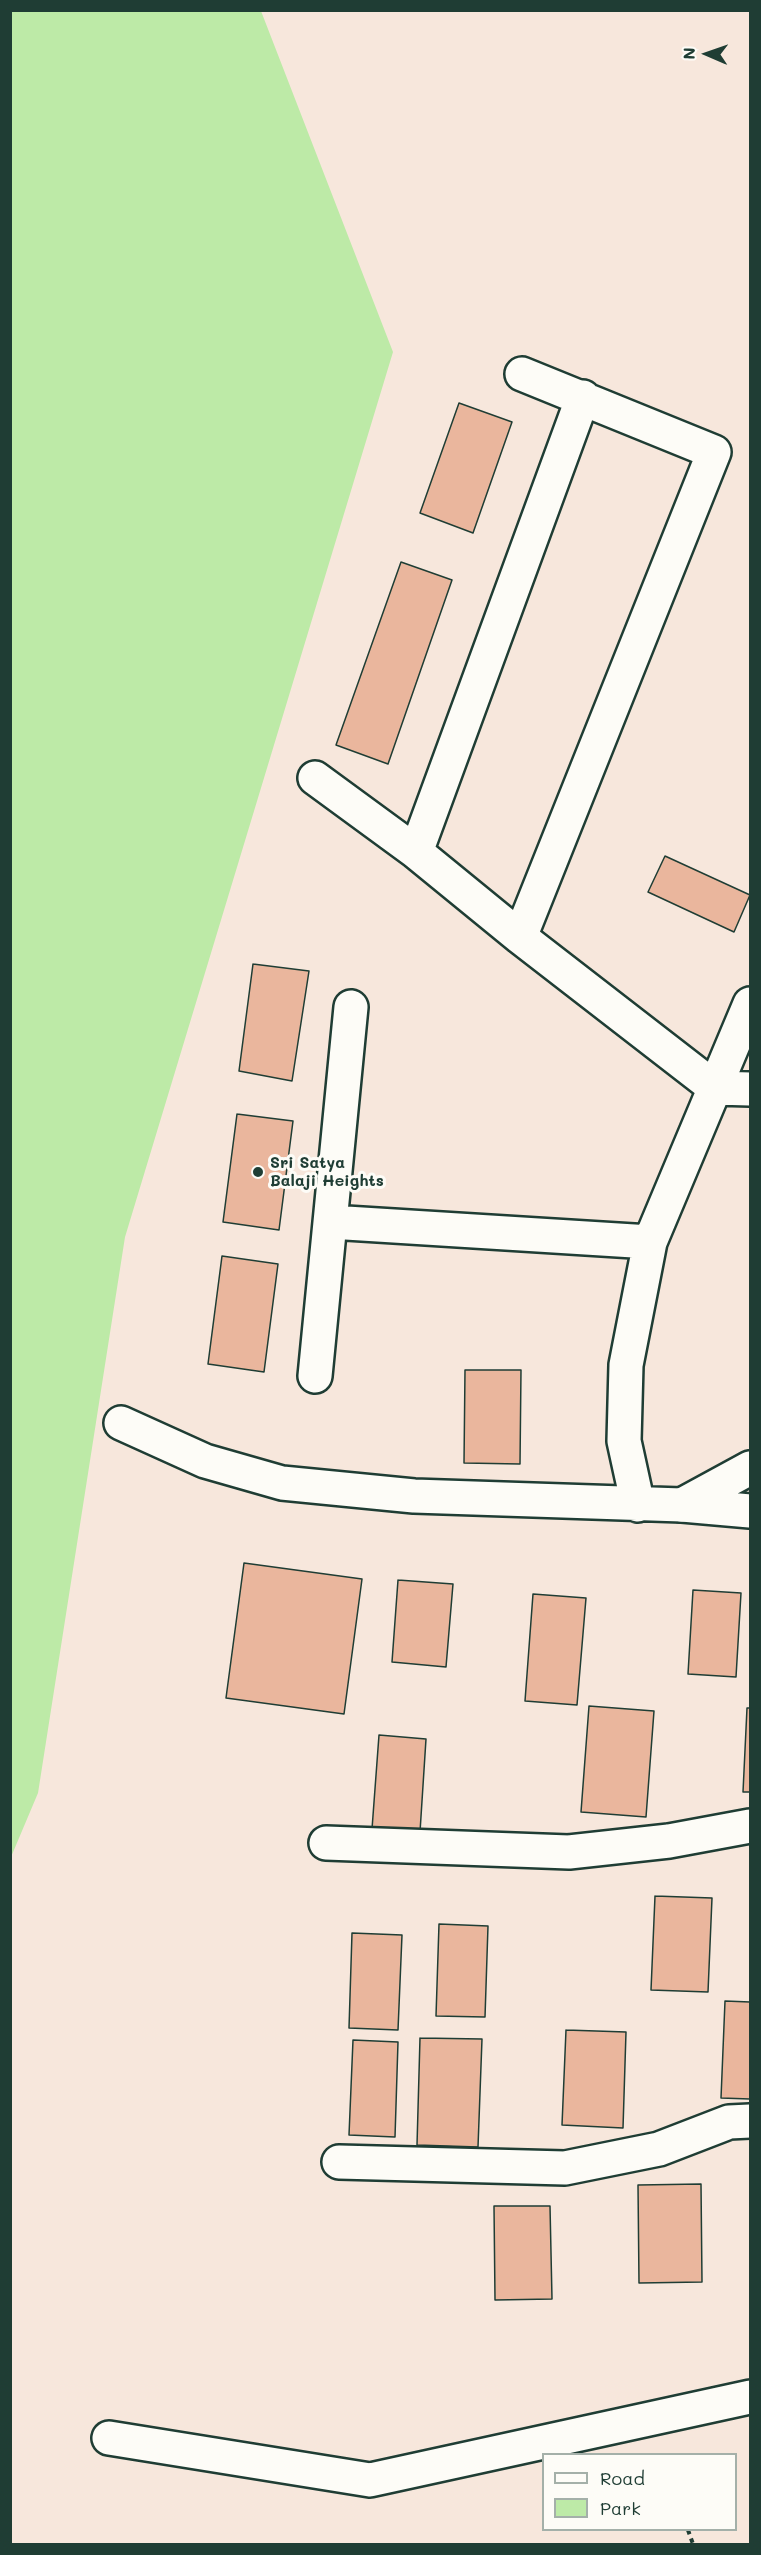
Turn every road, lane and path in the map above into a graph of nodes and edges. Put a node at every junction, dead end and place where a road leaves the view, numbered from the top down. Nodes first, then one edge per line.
1 (522, 374) dead end
2 (583, 397) junction
3 (315, 778) dead end
4 (416, 852) junction
5 (520, 937) junction
6 (750, 1004) edge
7 (351, 1007) dead end
8 (715, 1088) junction
9 (750, 1089) edge
10 (330, 1221) junction
11 (651, 1242) junction
12 (315, 1376) dead end
13 (121, 1423) dead end
14 (750, 1468) edge
15 (638, 1505) junction
16 (682, 1505) junction
17 (750, 1511) edge
18 (750, 1826) edge
19 (326, 1843) dead end
20 (750, 2121) edge
21 (339, 2162) dead end
22 (750, 2397) edge
23 (109, 2438) dead end

1 - 2 street
2 - 4 street
2 - 5 street
3 - 4 street
4 - 5 street
5 - 8 street
6 - 8 street
7 - 10 street
8 - 9 street
8 - 11 street
10 - 11 street
10 - 12 street
11 - 15 street
13 - 15 street
14 - 16 street
15 - 16 street
16 - 17 street
18 - 19 street
20 - 21 street
22 - 23 street

